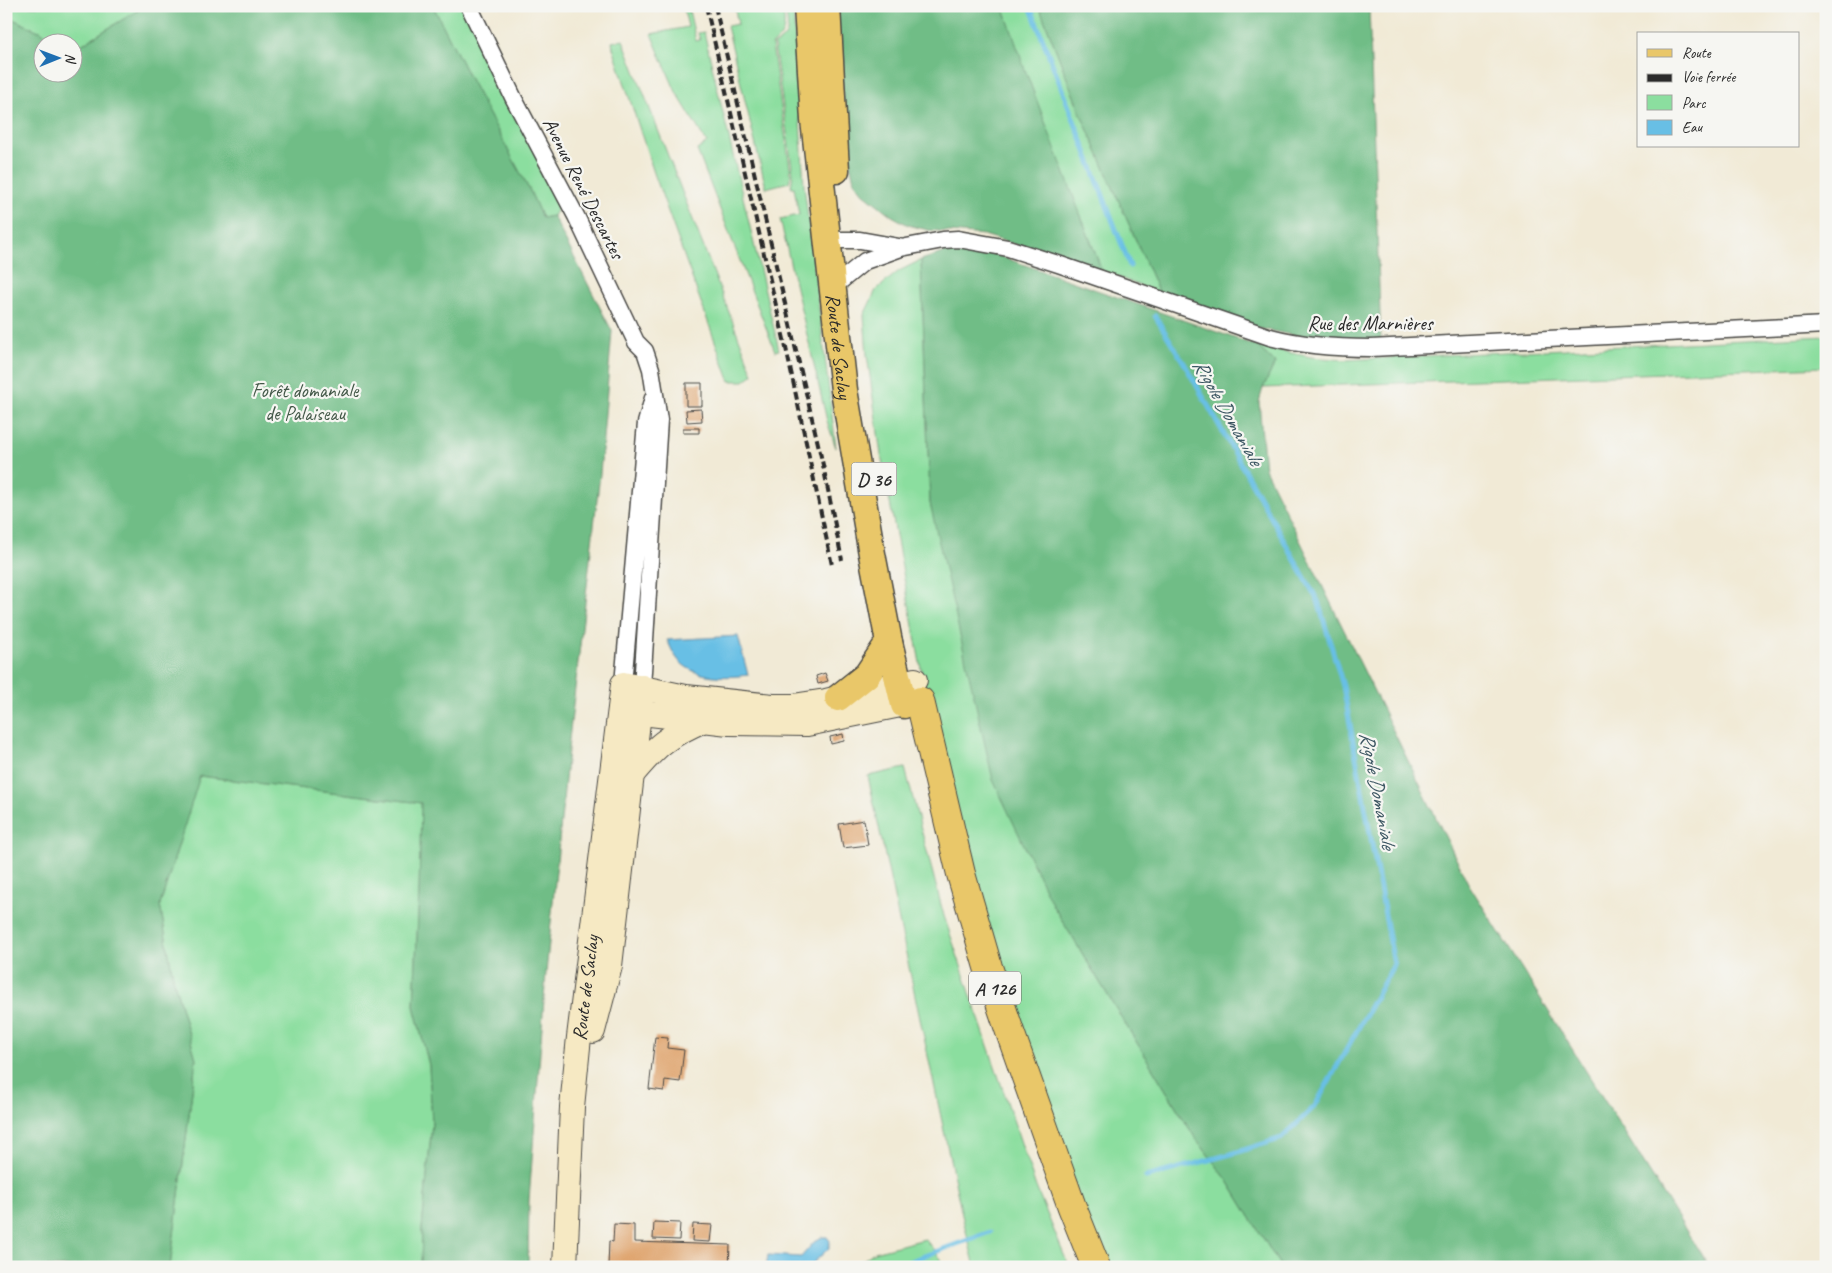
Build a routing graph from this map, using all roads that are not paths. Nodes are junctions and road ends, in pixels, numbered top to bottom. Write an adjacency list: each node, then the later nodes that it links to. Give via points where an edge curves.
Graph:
1 (469, 6): 9 (street, Avenue René Descartes, via 652,369 655,391 646,423)
2 (807, 6): 4 (main road, Route de Saclay / D 36, via 814,120)
3 (827, 6): 4 (main road, Route de Saclay / D 36, via 836,174)
4 (835, 239): 5 (street, Rue des Marnières); 6 (main road, Route de Saclay / D 36)
5 (901, 248): 6 (street, Rue des Marnières, via 865,260); 7 (street, Rue des Marnières, via 958,239 989,243 1085,272 1270,337 1324,347)
6 (840, 281): 8 (main road, Route de Saclay / D 36, via 844,390); 10 (main road, Route de Saclay / D 36, via 879,518 900,605)
7 (1826, 325)
8 (889, 642): 10 (main road, Route de Saclay / D 36); 11 (main road, via 867,675)
9 (633, 686): 11 (main road, via 686,697 773,706); 12 (main road, Route de Saclay)
10 (910, 693): 11 (main road); 13 (main road, via 807,724); 17 (highway, A 126, via 950,894 995,1037); 18 (highway, A 126, via 988,967 1062,1180)
11 (838, 698)
12 (630, 712): 13 (main road); 14 (main road); 15 (main road, Route de Saclay, via 579,1037)
13 (704, 720): 14 (main road, via 662,741)
14 (631, 776): 15 (main road, via 610,966)
15 (572, 1107): 16 (main road, Route de Saclay)
16 (565, 1267)
17 (1078, 1267)
18 (1096, 1267)

